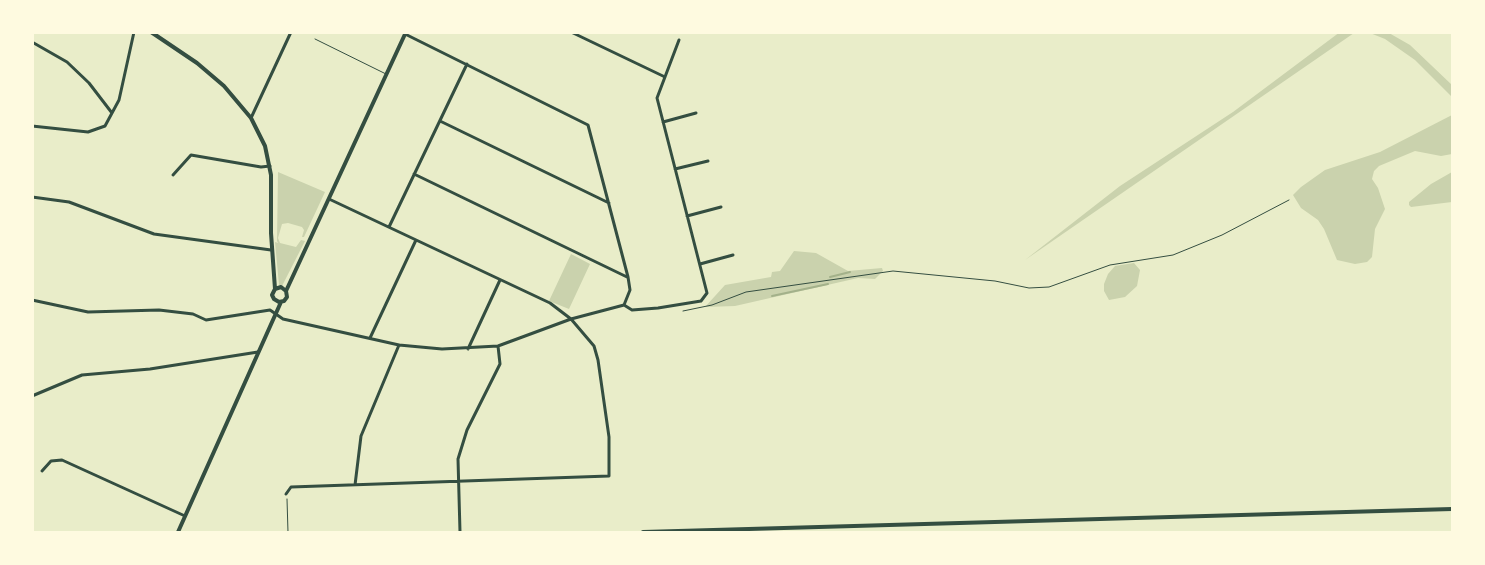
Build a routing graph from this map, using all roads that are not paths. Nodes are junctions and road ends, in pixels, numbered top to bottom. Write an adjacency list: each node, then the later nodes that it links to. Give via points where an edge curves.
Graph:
1 (134, 32): 13 (street, via 119,100)
2 (150, 32): 14 (street, via 224,86)
3 (291, 32): 14 (street)
4 (571, 32): 11 (street)
5 (406, 33): 9 (street); 10 (street)
6 (315, 39): 10 (lane)
7 (679, 40): 11 (street)
8 (32, 42): 13 (street, via 67,62 105,101)
9 (467, 64): 15 (street); 25 (street, via 586,122)
10 (387, 74): 24 (street)
11 (665, 77): 16 (street, via 657,98)
12 (696, 113): 16 (street)
13 (112, 114): 17 (street, via 105,126 88,132)
14 (251, 118): 19 (street, via 265,146)
15 (440, 121): 21 (street); 25 (street)
16 (663, 122): 20 (street)
17 (32, 126)
18 (708, 160): 20 (street)
19 (270, 166): 22 (street, via 191,156); 30 (street)
20 (675, 169): 27 (street)
21 (414, 174): 28 (street); 33 (street)
22 (173, 175)
23 (32, 197): 30 (street, via 69,202 154,234)
24 (329, 199): 28 (street); 36 (street)
25 (609, 203): 33 (street)
26 (721, 207): 27 (street)
27 (687, 216): 32 (street)
28 (389, 227): 29 (street)
29 (416, 240): 34 (street); 42 (street)
30 (272, 250): 35 (street)
31 (733, 255): 32 (street)
32 (700, 264): 39 (street, via 707,293 701,301 632,310)
33 (628, 277): 39 (street, via 630,290)
34 (500, 280): 41 (street, via 553,305); 45 (street)
35 (275, 289): 36 (street, via 281,287); 38 (street, via 272,295)
36 (286, 290): 38 (street, via 287,297)
37 (32, 300): 40 (street, via 88,312 159,310 193,314 206,320 263,310)
38 (278, 302): 40 (street)
39 (624, 304): 41 (street)
40 (276, 312): 42 (street, via 283,319); 46 (street)
41 (572, 320): 44 (street); 49 (street, via 594,346 605,402 609,476)
42 (370, 338): 43 (street)
43 (398, 345): 45 (street); 50 (street, via 361,436)
44 (498, 346): 45 (street); 49 (street, via 500,364 460,447)
45 (468, 349)
46 (258, 352): 47 (street, via 150,369 82,375); 53 (street)
47 (32, 396)
48 (42, 471): 53 (street, via 51,461 62,460)
49 (458, 481): 50 (street); 55 (street)
50 (355, 485): 51 (street, via 291,487)
51 (286, 494)
52 (1452, 509): 56 (street)
53 (185, 516): 54 (street)
54 (178, 532)
55 (460, 532)
56 (642, 532)

